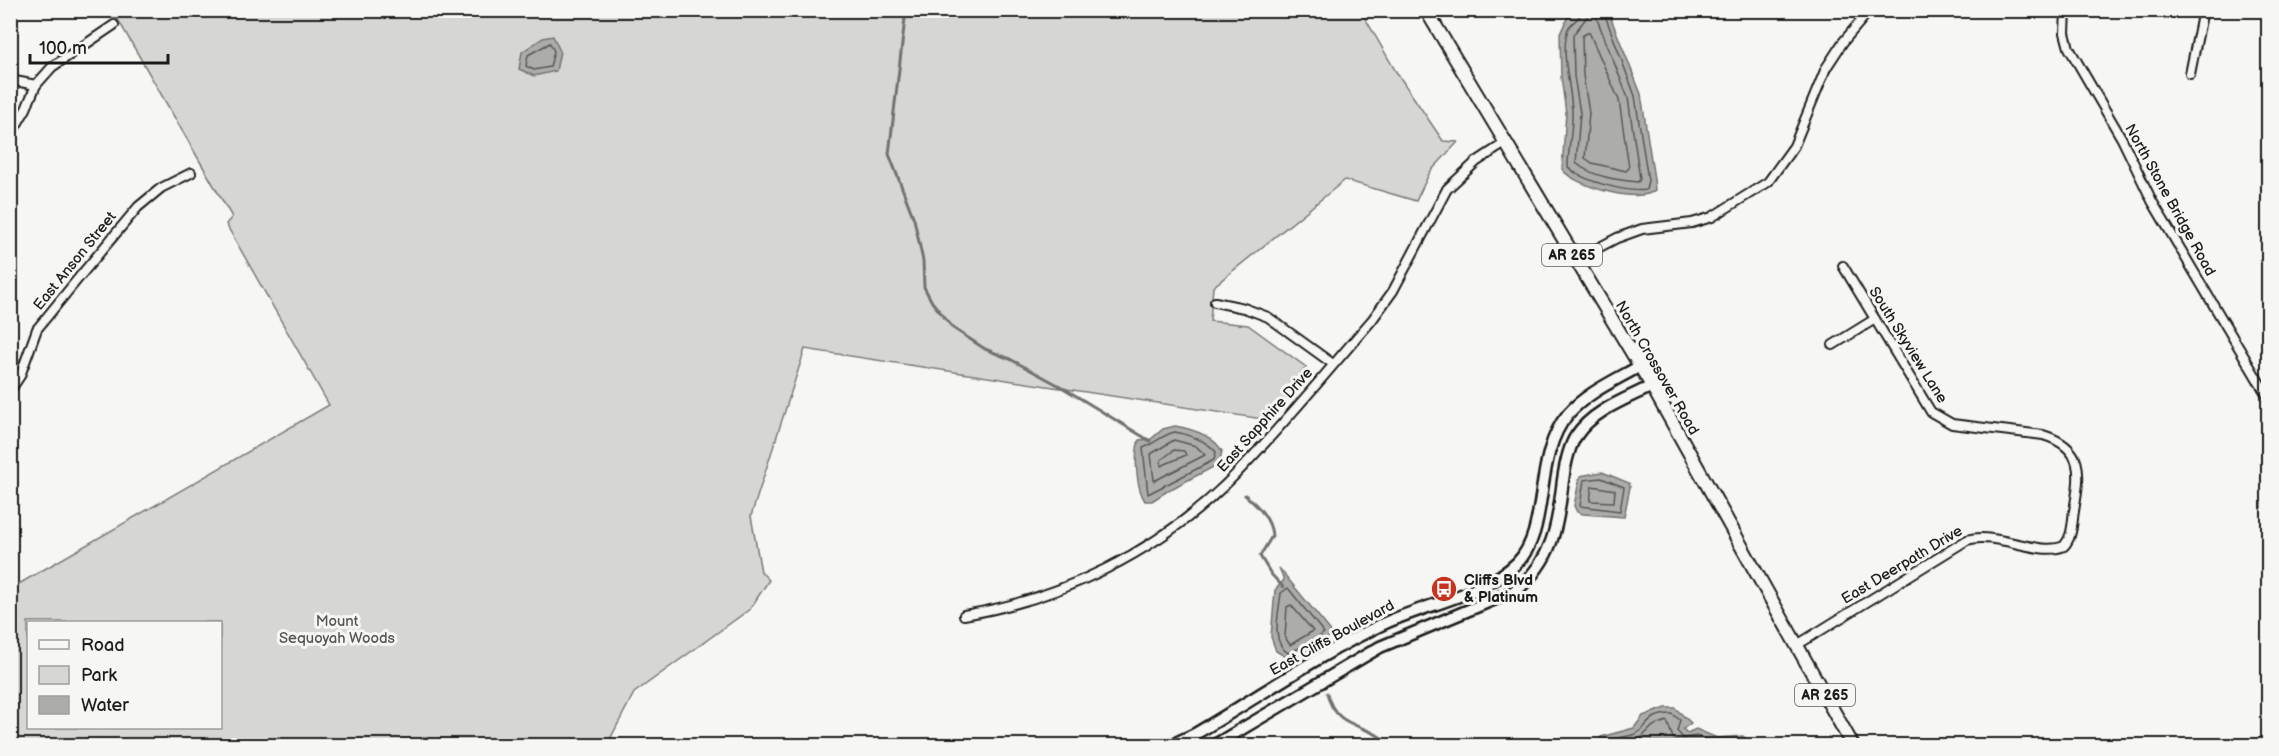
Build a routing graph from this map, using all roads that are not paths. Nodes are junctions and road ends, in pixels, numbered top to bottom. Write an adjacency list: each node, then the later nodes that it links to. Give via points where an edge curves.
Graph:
1 (1426, 10): 10 (main road, North Crossover Road / AR 265)
2 (1869, 10): 12 (street, via 1826,68 1794,146 1768,182 1712,217 1642,229)
3 (2066, 10): 21 (street, North Stone Bridge Road, via 2069,48 2122,139 2152,201)
4 (2203, 10): 6 (street)
5 (114, 24): 8 (street, via 51,67)
6 (2190, 74)
7 (10, 80): 8 (street)
8 (36, 85): 9 (street)
9 (10, 136)
10 (1505, 143): 12 (main road, North Crossover Road / AR 265); 17 (street, East Sapphire Drive, via 1463,172 1448,189 1393,291)
11 (191, 173): 20 (street, East Anson Street, via 161,188 138,207 88,267 37,329)
12 (1575, 260): 18 (main road, North Crossover Road / AR 265)
13 (1843, 266): 15 (street, South Skyview Lane)
14 (1215, 302): 17 (street, via 1268,317)
15 (1875, 319): 16 (street); 22 (street, South Skyview Lane, via 1937,417 1952,424 2043,435 2058,439 2069,448 2076,460 2079,482 2070,535)
16 (1833, 345)
17 (1333, 364): 23 (street, East Sapphire Drive, via 1225,484 1154,541 1088,578 1044,595)
18 (1640, 366): 19 (main road, North Crossover Road / AR 265); 25 (street, East Cliffs Boulevard, via 1588,396 1568,413 1548,447 1535,525 1518,562 1501,575 1379,626)
19 (1652, 386): 24 (main road, North Crossover Road / AR 265); 26 (street, East Cliffs Boulevard, via 1611,407 1575,437 1565,463 1557,528 1545,559 1517,590 1380,647)
20 (11, 390)
21 (2268, 397)
22 (2064, 546): 24 (street, East Deerpath Drive, via 2051,549 1986,537 1966,540)
23 (964, 615)
24 (1797, 645): 27 (main road, North Crossover Road / AR 265)
25 (1169, 746)
26 (1213, 746)
27 (1853, 746)

